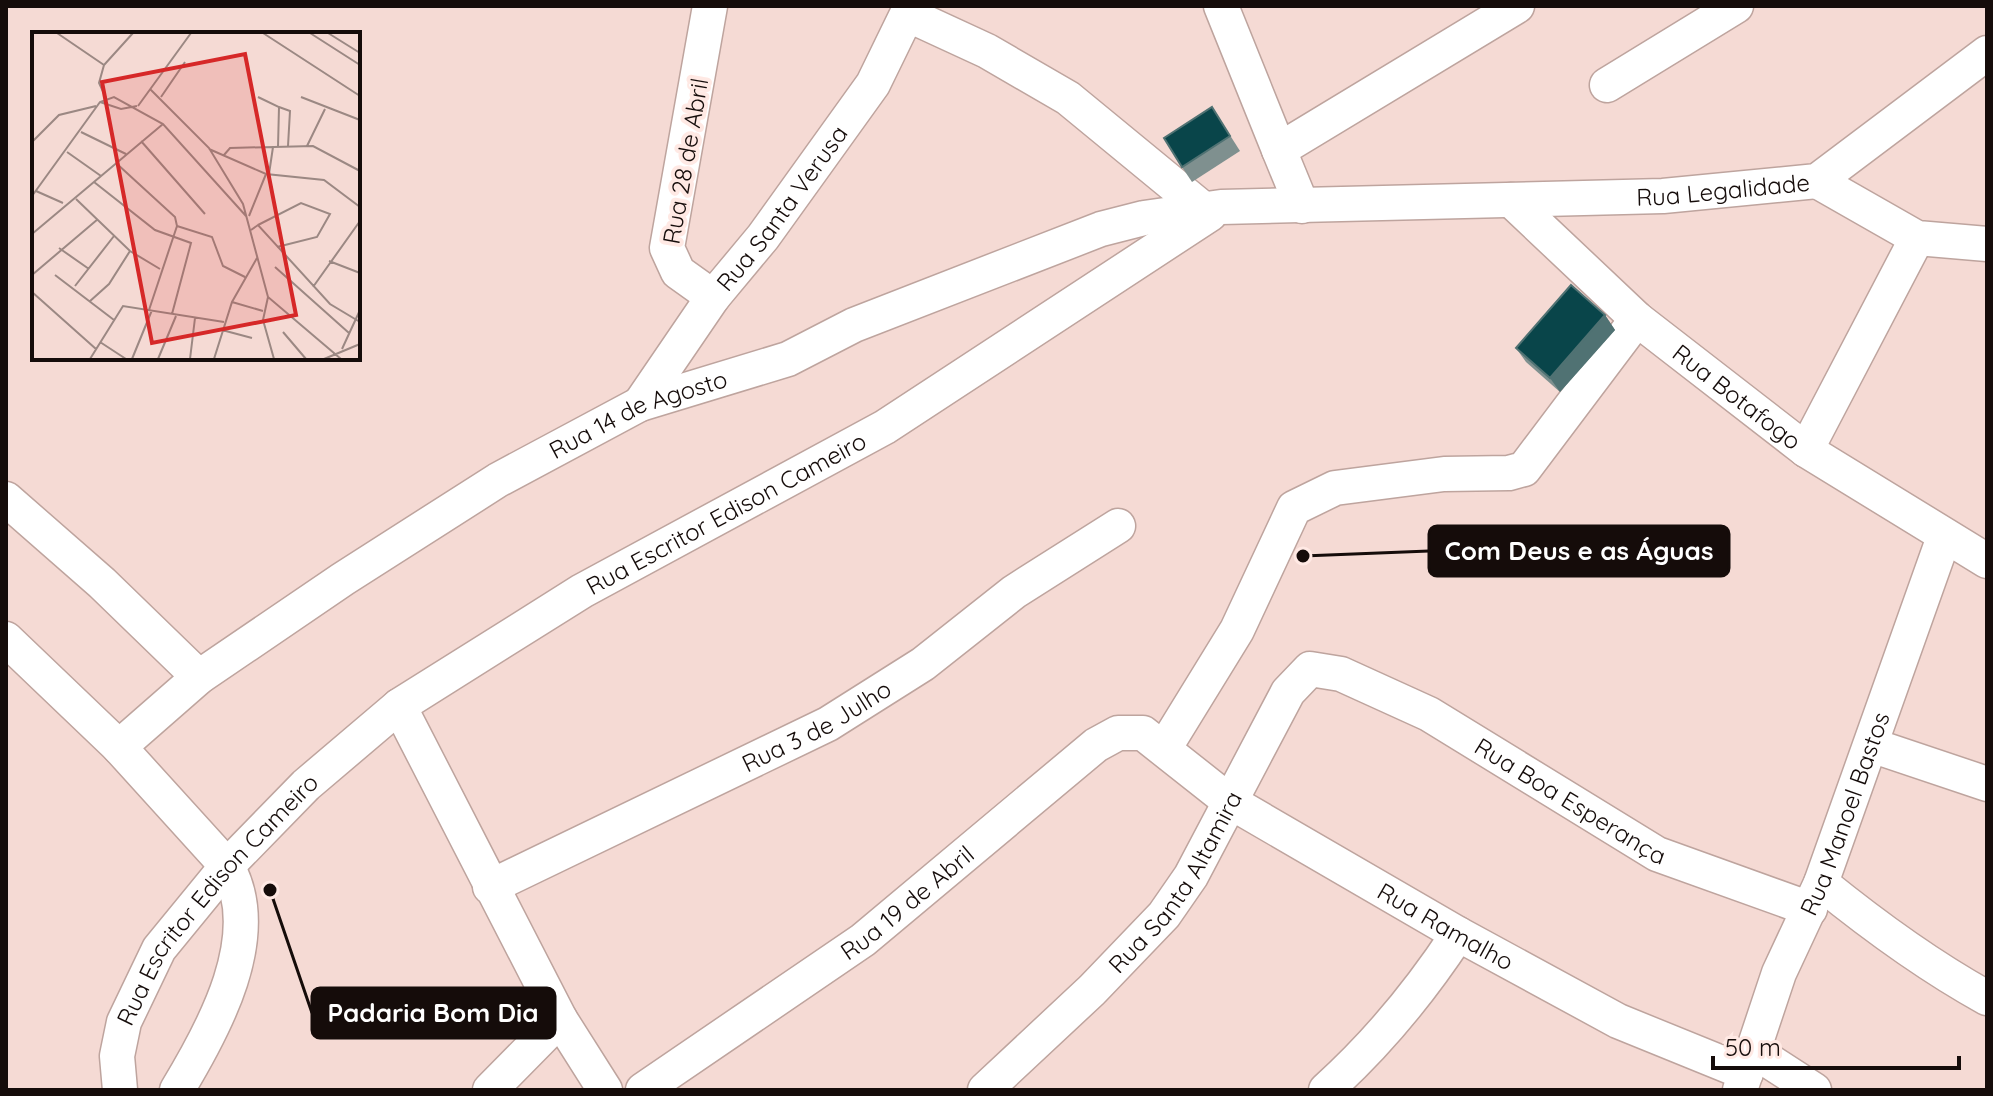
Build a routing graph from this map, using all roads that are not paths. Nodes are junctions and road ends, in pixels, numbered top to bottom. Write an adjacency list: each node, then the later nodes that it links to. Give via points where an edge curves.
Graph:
1 (710, 6): 16 (street, Rua 28 de Abril, via 667,248 678,272)
2 (1221, 6): 9 (street)
3 (1517, 6): 6 (street)
4 (1736, 6): 8 (street)
5 (910, 10): 13 (street, via 1068,98); 16 (street, Rua Santa Verusa, via 873,84)
6 (1461, 22): 9 (street)
7 (1987, 53): 10 (street, Rua Legalidade)
8 (1607, 85)
9 (1279, 150): 12 (street)
10 (1817, 181): 11 (street, Rua Legalidade, via 1663,196); 14 (street)
11 (1511, 200): 12 (street); 17 (street, Rua Botafogo)
12 (1302, 206): 13 (street)
13 (1212, 208): 18 (street, Rua 14 de Agosto, via 1101,229 854,325 788,359); 27 (street, Rua Escritor Edison Cameiro, via 885,427 582,591)
14 (1917, 238): 15 (street); 19 (street)
15 (1987, 244)
16 (713, 297): 18 (street, Rua Santa Verusa)
17 (1637, 319): 19 (street, Rua Botafogo); 30 (street, via 1524,469 1335,488 1294,508 1237,630)
18 (640, 404): 26 (street, Rua 14 de Agosto, via 498,480)
19 (1806, 450): 22 (street, Rua Botafogo)
20 (6, 499): 26 (street)
21 (1118, 526): 34 (street, Rua 3 de Julho, via 1014,592 923,664 828,724)
22 (1944, 537): 23 (street, Rua Botafogo); 28 (street, Rua Manoel Bastos)
23 (1987, 561)
24 (6, 639): 29 (street)
25 (1341, 674): 32 (street, Rua Santa Altamira, via 1310,669 1301,676); 35 (street, Rua Boa Esperança, via 1429,714 1657,854)
26 (199, 677): 29 (street, Rua 14 de Agosto)
27 (399, 706): 33 (street, Rua Escritor Edison Cameiro, via 306,785); 34 (street)
28 (1871, 745): 31 (street); 35 (street, Rua Manoel Bastos)
29 (119, 747): 33 (street)
30 (1165, 747): 32 (street, Rua Ramalho); 44 (street, Rua 19 de Abril, via 1128,730 1096,745 863,940)
31 (1987, 784)
32 (1229, 801): 36 (street, Rua Ramalho); 45 (street, Rua Santa Altamira, via 1191,876 1164,915)
33 (227, 866): 40 (street, Rua Escritor Edison Cameiro, via 159,949 136,990 117,1056); 41 (street, via 239,886 237,951 201,1050)
34 (490, 887): 38 (street)
35 (1815, 896): 37 (street, Rua Boa Esperança); 39 (street, Rua Manoel Bastos, via 1779,973)
36 (1458, 934): 39 (street, Rua Ramalho, via 1618,1021); 46 (street, via 1427,981 1360,1060)
37 (1987, 998)
38 (560, 1019): 42 (street); 43 (street)
39 (1746, 1071): 47 (street, Rua Ramalho)
40 (118, 1089)
41 (177, 1090)
42 (490, 1090)
43 (605, 1090)
44 (643, 1090)
45 (985, 1090)
46 (1326, 1090)
47 (1814, 1090)

